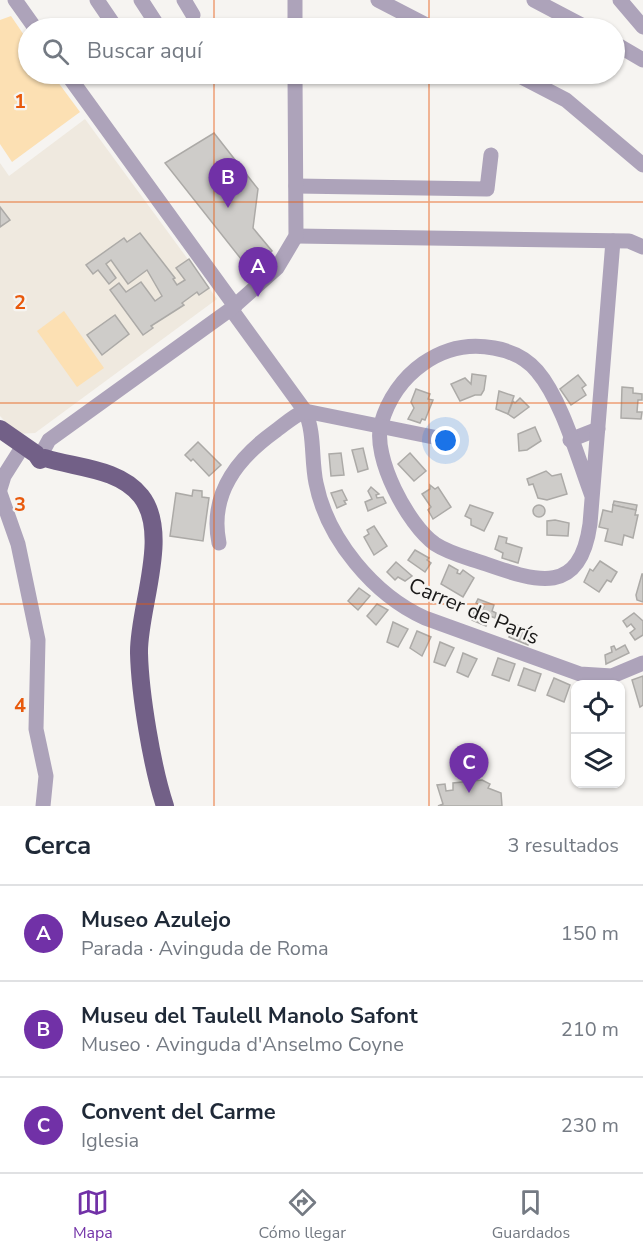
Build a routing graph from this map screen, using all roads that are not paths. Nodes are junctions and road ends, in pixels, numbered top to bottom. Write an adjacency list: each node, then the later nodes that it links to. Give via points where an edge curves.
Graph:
1 (97, 0): 11 (street)
2 (141, 0): 12 (street)
3 (184, 0): 9 (street)
4 (295, 0): 13 (street)
5 (378, 0): 14 (street)
6 (534, 0): 15 (street)
7 (620, 0): 16 (street)
8 (11, 1): 10 (street)
9 (193, 15)
10 (26, 18)
11 (109, 18)
12 (153, 18)
13 (295, 18)
14 (413, 18)
15 (568, 18)
16 (643, 27)
17 (625, 49): 18 (street)
18 (643, 60)
19 (75, 84): 28 (street)
20 (295, 84): 24 (street)
21 (535, 84): 23 (street, via 566,100)
22 (491, 155): 24 (street, via 487,189)
23 (643, 165)
24 (296, 186): 25 (street)
25 (296, 236): 26 (street); 28 (street, via 277,268)
26 (613, 241): 27 (street, via 629,241); 32 (street)
27 (643, 247)
28 (233, 308): 29 (street); 35 (street)
29 (304, 411): 30 (street); 38 (street, via 251,449 232,472 219,506); 39 (street, Carrer de París, via 315,480 330,519 363,570 392,600 425,618 575,673 608,676)
30 (380, 427): 33 (street); 34 (street, via 398,389 421,364 454,349 485,347 515,354 531,364 553,396); 37 (street, via 380,450 387,471 427,537 448,551 528,579 561,576 580,559 589,533)
31 (0, 429): 35 (main road)
32 (598, 429): 34 (street); 37 (street)
33 (448, 440)
34 (570, 440): 37 (street)
35 (37, 452): 36 (street, via 4,476); 41 (main road, via 129,486 141,496 152,519 152,561 141,622 140,680)
36 (0, 491): 40 (street, via 18,544 38,640 36,729 46,776)
37 (592, 496)
38 (219, 543)
39 (643, 663)
40 (43, 806)
41 (165, 806)

